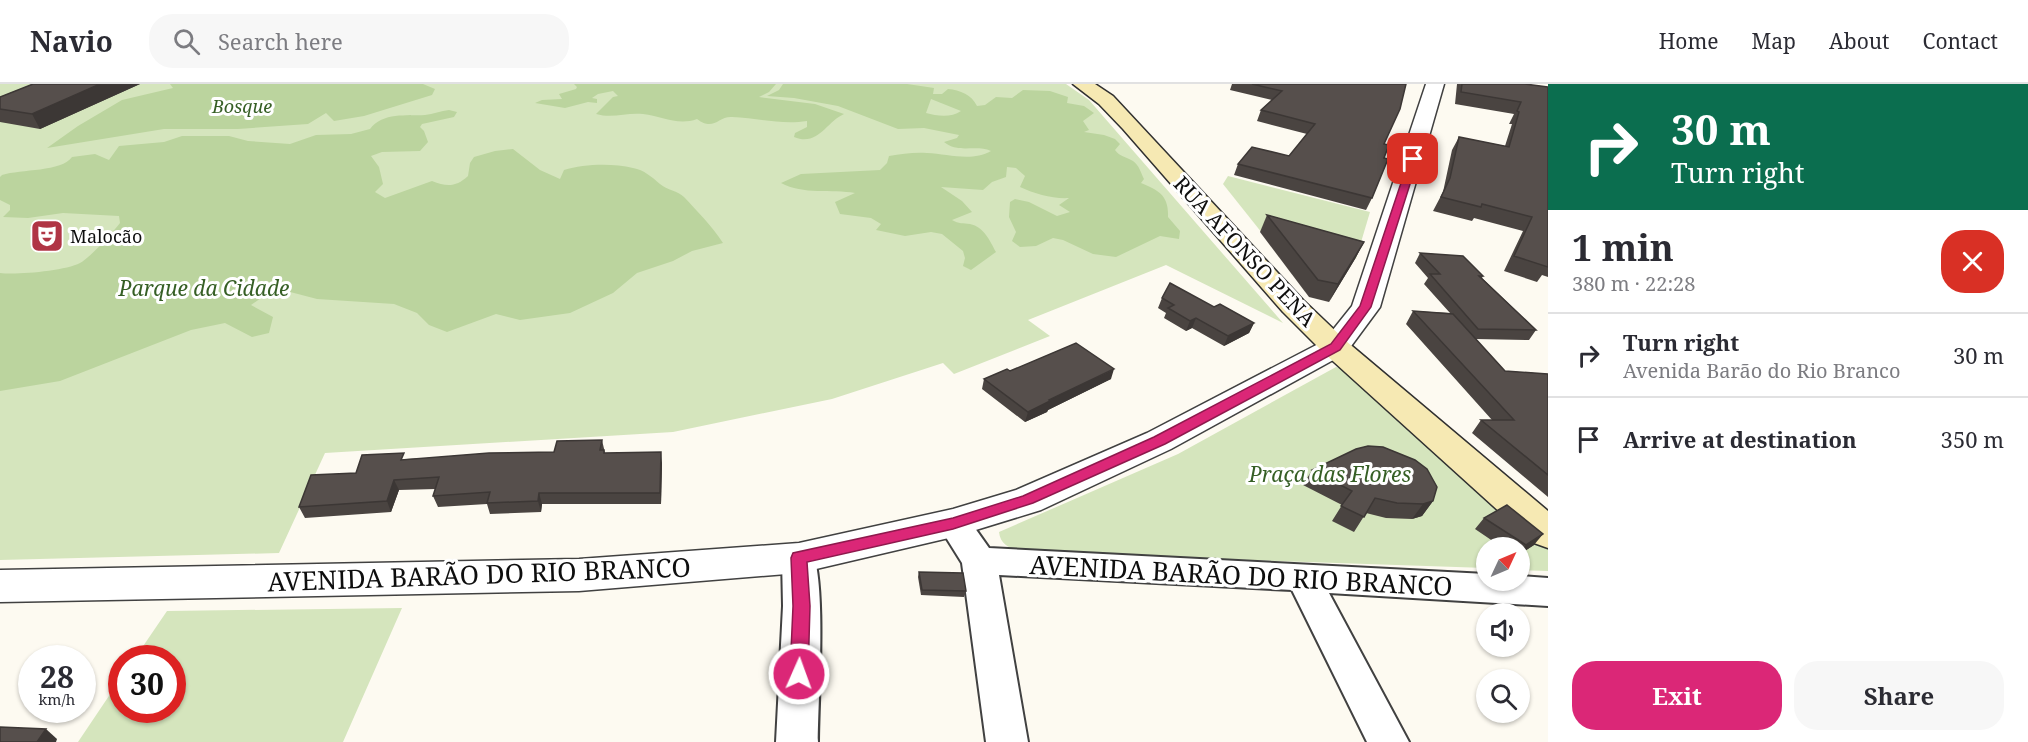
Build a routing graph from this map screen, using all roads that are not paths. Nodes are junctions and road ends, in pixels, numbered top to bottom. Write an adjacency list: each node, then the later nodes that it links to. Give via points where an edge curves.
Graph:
1 (1082, 84): 3 (main road, RUA AFONSO PENA, via 1106,100)
2 (1435, 84): 3 (street, AVENIDA BARÃO DO RIO BRANCO, via 1366,307)
3 (1335, 347): 4 (street, AVENIDA BARÃO DO RIO BRANCO, via 1160,441 1028,500); 5 (main road, RUA AFONSO PENA)
4 (953, 523): 6 (street, AVENIDA BARÃO DO RIO BRANCO); 7 (street)
5 (1548, 533)
6 (799, 558): 9 (street, AVENIDA BARÃO DO RIO BRANCO, via 579,575); 11 (street)
7 (979, 561): 8 (street, AVENIDA BARÃO DO RIO BRANCO); 12 (street)
8 (1303, 577): 10 (street, AVENIDA BARÃO DO RIO BRANCO); 13 (street)
9 (0, 586)
10 (1548, 592)
11 (797, 742)
12 (1007, 742)
13 (1388, 742)

